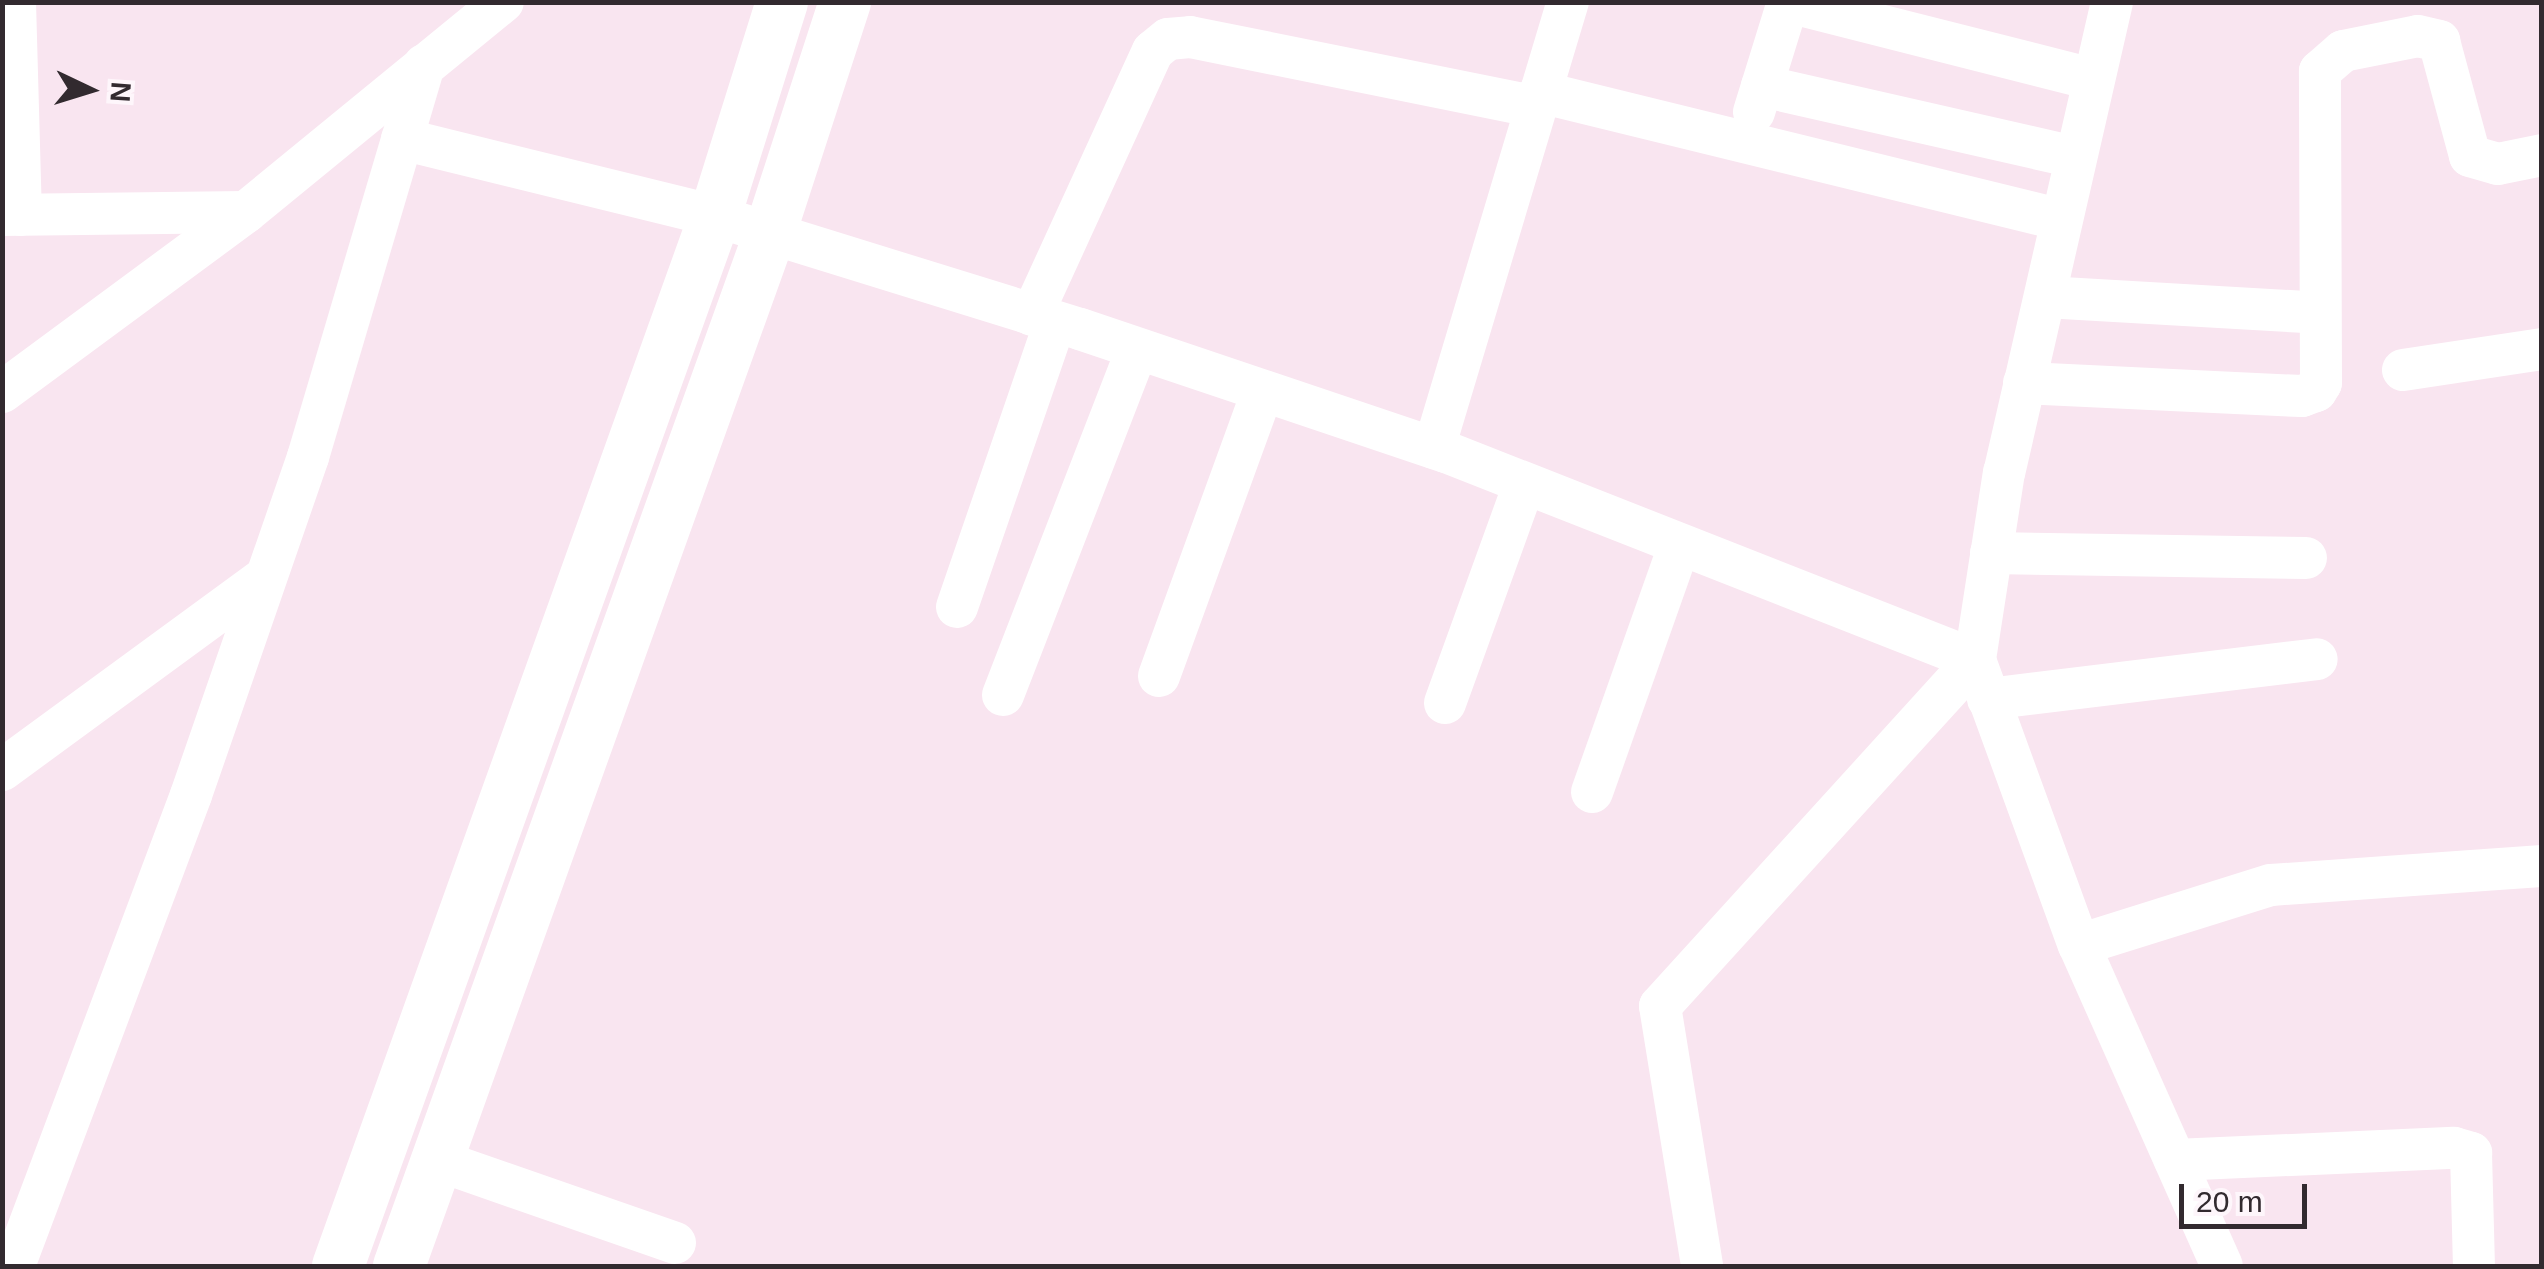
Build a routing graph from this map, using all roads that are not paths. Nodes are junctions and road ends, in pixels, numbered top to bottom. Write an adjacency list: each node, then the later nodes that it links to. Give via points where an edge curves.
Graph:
1 (15, 2): 18 (street)
2 (503, 2): 9 (street)
3 (782, 2): 19 (street)
4 (845, 2): 21 (street)
5 (1568, 2): 12 (street)
6 (1788, 2): 10 (street); 11 (street)
7 (2112, 2): 10 (street)
8 (2414, 19): 15 (street, via 2446,52 2470,156 2498,164); 23 (street, via 2343,51 2320,71)
9 (424, 66): 13 (street); 17 (street)
10 (2092, 79): 16 (street)
11 (1762, 86): 14 (street); 16 (street)
12 (1538, 100): 14 (street); 24 (street, via 1190,37 1168,39 1152,52); 31 (street)
13 (402, 139): 19 (street); 36 (street)
14 (1744, 142): 20 (street)
15 (2542, 155)
16 (2074, 157): 20 (street)
17 (246, 212): 18 (street); 30 (street)
18 (12, 215)
19 (714, 216): 21 (street); 51 (street)
20 (2062, 220): 22 (street)
21 (770, 233): 24 (street); 47 (street)
22 (2045, 297): 23 (street); 28 (street)
23 (2320, 313): 28 (street, via 2321,383 2302,396)
24 (1044, 318): 25 (street); 37 (street)
25 (1138, 349): 29 (street); 41 (street)
26 (2542, 349): 27 (street)
27 (2403, 370)
28 (2024, 383): 34 (street)
29 (1263, 391): 31 (street); 39 (street)
30 (2, 392)
31 (1434, 448): 32 (street)
32 (1524, 485): 33 (street); 42 (street)
33 (1678, 549): 40 (street); 44 (street)
34 (1991, 553): 35 (street); 40 (street)
35 (2306, 558)
36 (266, 577): 43 (street); 50 (street)
37 (957, 607)
38 (2317, 659): 40 (street)
39 (1159, 676)
40 (1981, 680): 46 (street); 53 (street, via 1660,1006)
41 (1002, 694)
42 (1445, 703)
43 (2, 770)
44 (1592, 792)
45 (2542, 866): 46 (street, via 2271,885)
46 (2079, 945): 48 (street)
47 (437, 1160): 49 (street); 52 (street)
48 (2174, 1160): 54 (street); 55 (street, via 2454,1148 2471,1153)
49 (675, 1243)
50 (14, 1266)
51 (338, 1266)
52 (399, 1266)
53 (1702, 1266)
54 (2222, 1266)
55 (2474, 1266)

